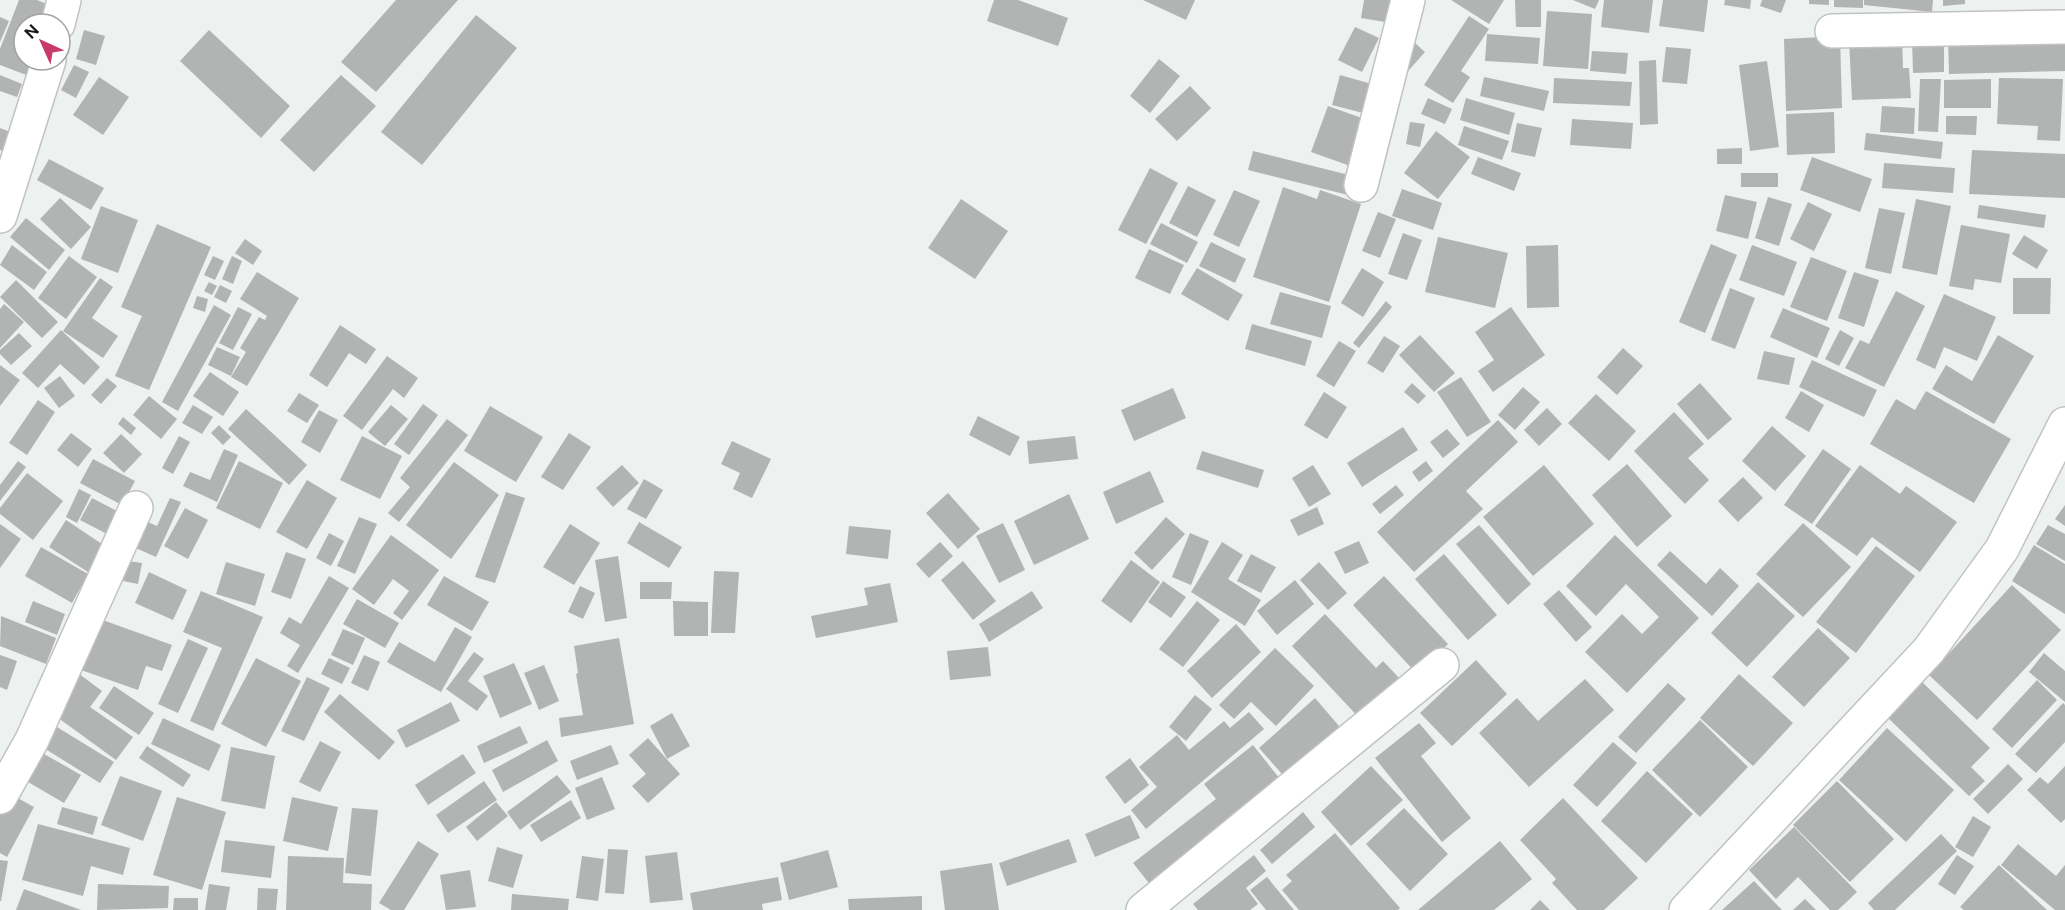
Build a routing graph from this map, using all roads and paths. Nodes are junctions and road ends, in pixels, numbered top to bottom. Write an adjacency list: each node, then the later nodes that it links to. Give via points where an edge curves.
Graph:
1 (1408, 0): 5 (street)
2 (2065, 27): 3 (street)
3 (1832, 31)
4 (46, 72): 6 (street)
5 (1361, 185)
6 (0, 216)
7 (2065, 424): 12 (street, via 2002,549 1929,650)
8 (136, 508): 10 (street, via 32,740)
9 (1442, 665): 11 (street)
10 (0, 796)
11 (1143, 910)
12 (1686, 910)

